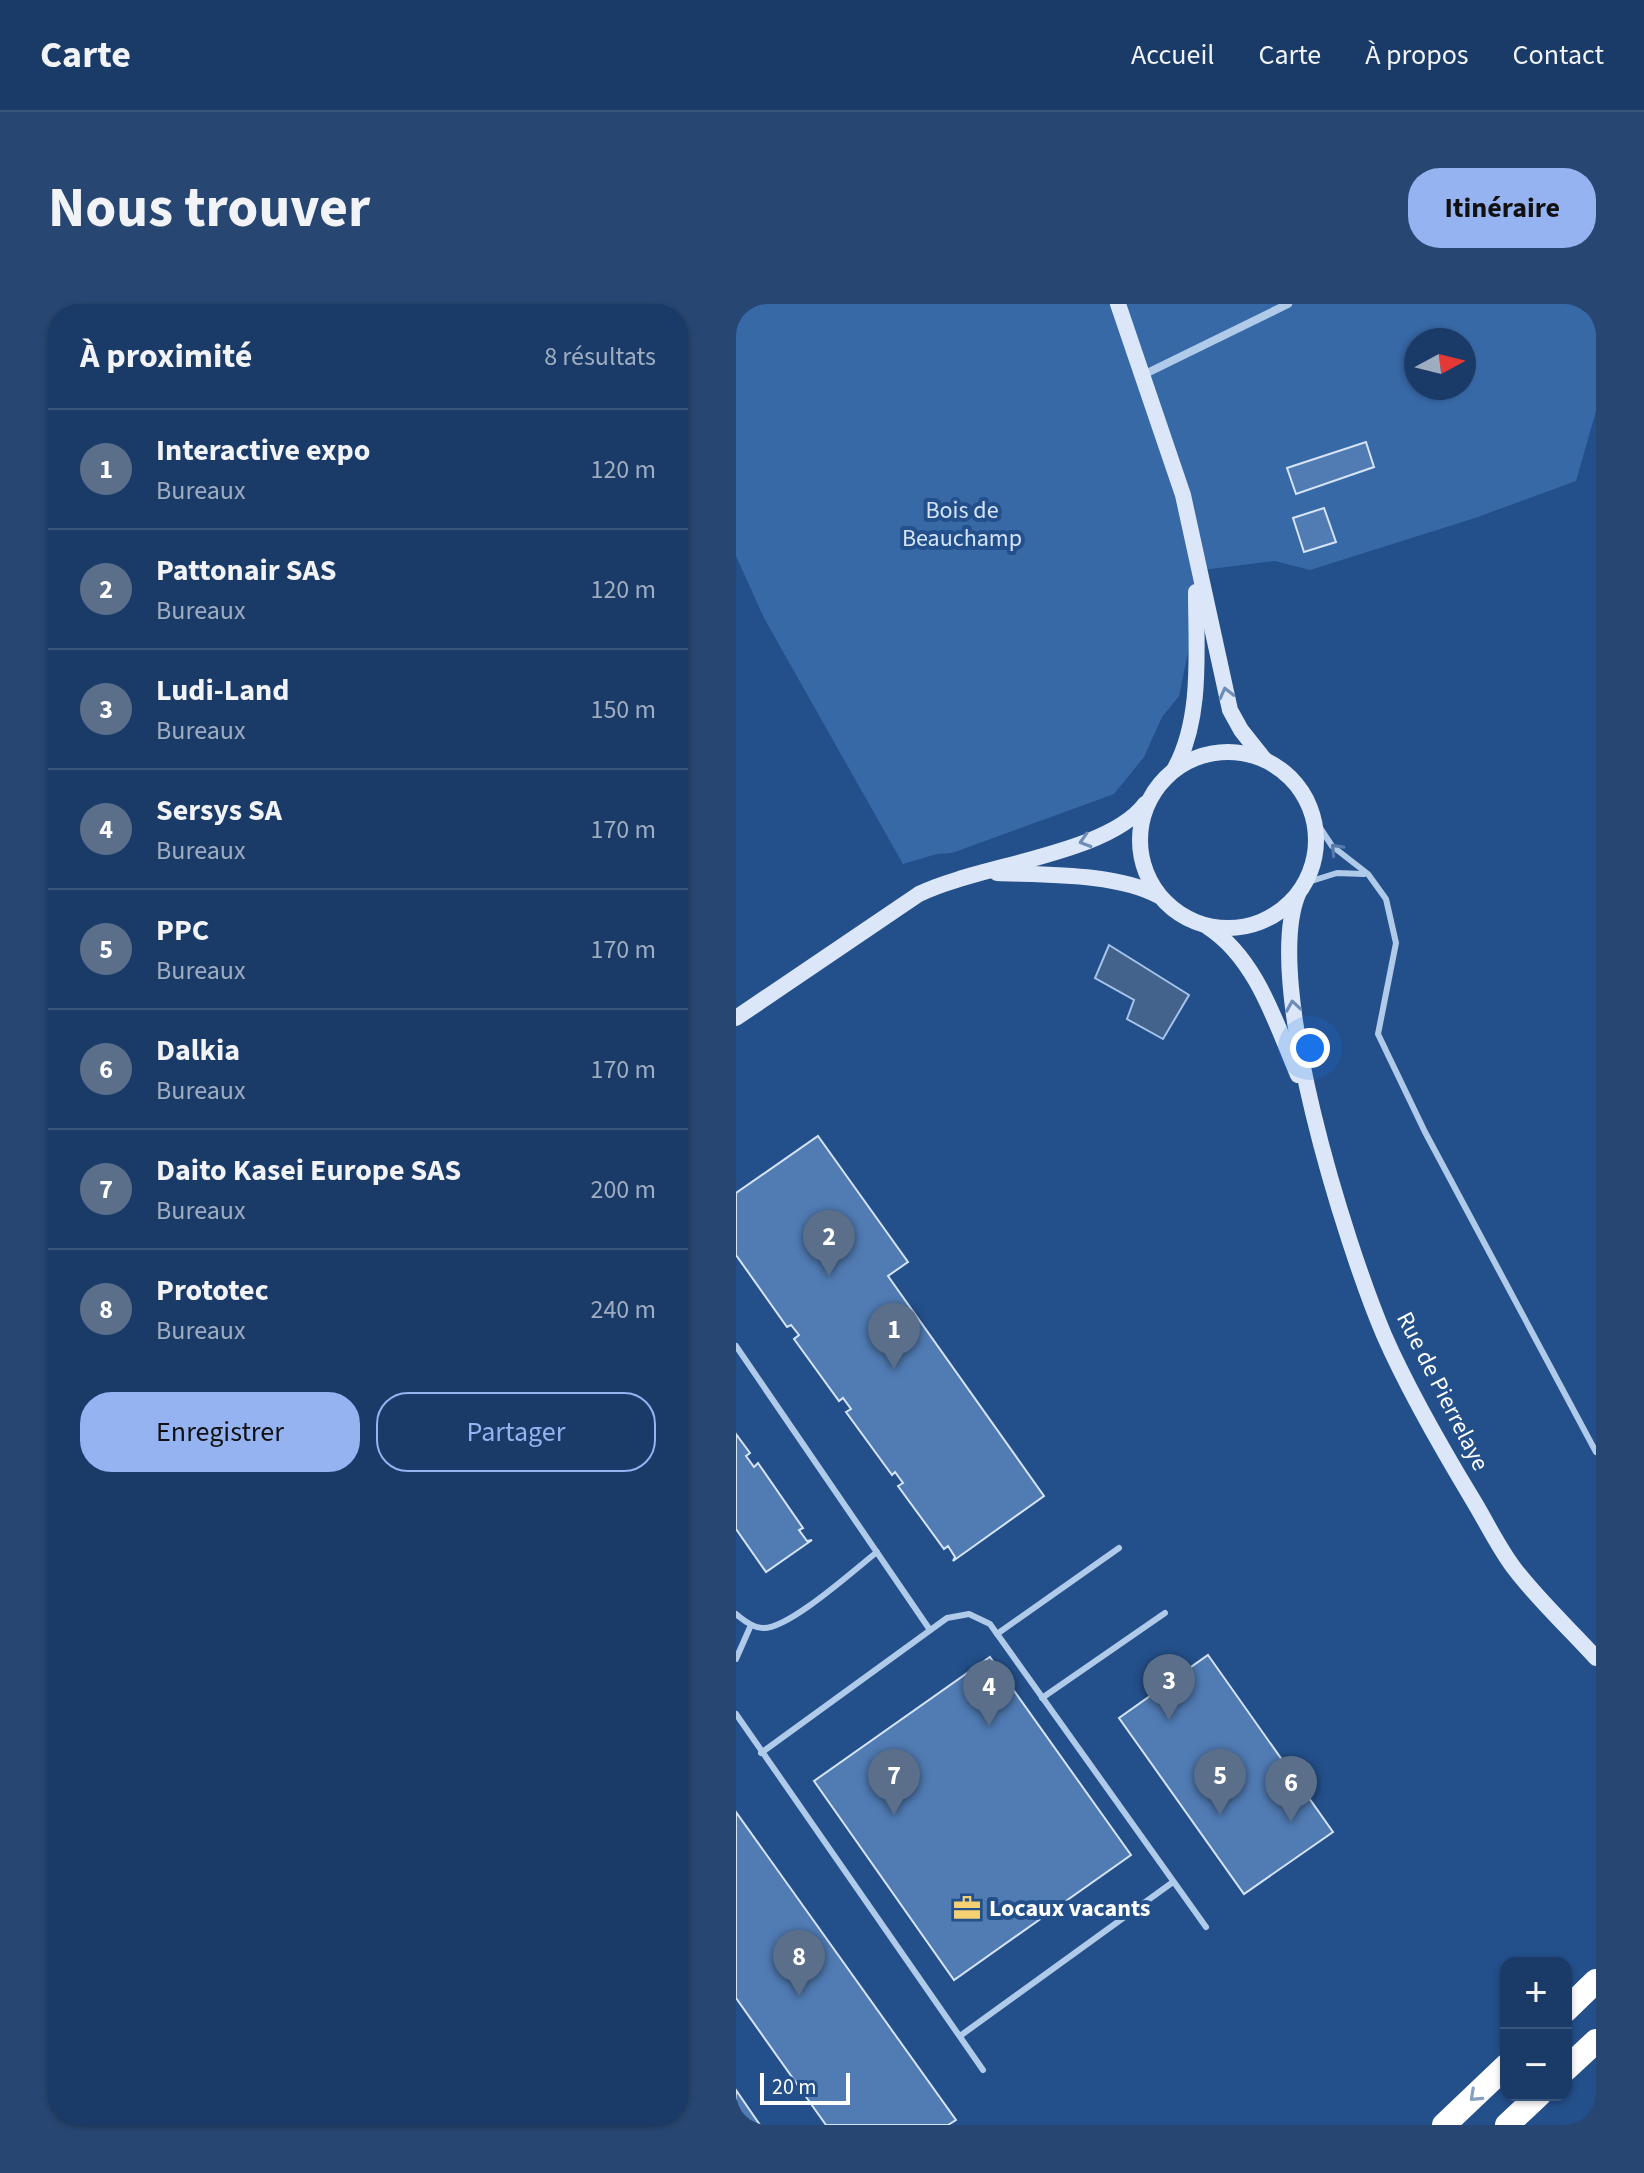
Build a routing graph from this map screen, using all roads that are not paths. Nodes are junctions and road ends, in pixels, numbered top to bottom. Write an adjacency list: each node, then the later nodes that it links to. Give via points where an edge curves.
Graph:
1 (1118, 304): 3 (main road)
2 (1288, 304): 3 (street)
3 (1143, 375): 4 (main road, via 1183,495)
4 (1196, 555): 5 (main road, one-way to 4, via 1230,710); 6 (main road, via 1193,697 1185,744)
5 (1265, 760): 6 (main road, via 1222,752); 8 (main road, via 1296,784)
6 (1174, 770): 7 (main road)
7 (1149, 800): 9 (main road, one-way to 9, via 1108,834); 12 (main road, via 1139,832 1140,849)
8 (1313, 817): 10 (lane, one-way to 8, via 1343,858); 11 (main road, via 1316,845)
9 (983, 873): 12 (main road, via 1115,882); 14 (main road, via 947,882 899,905)
10 (1368, 874): 11 (lane, via 1349,871); 17 (lane, via 1386,899 1396,943 1378,1034)
11 (1301, 889): 13 (main road, via 1264,921 1235,928); 15 (main road, Rue de Pierrelaye, one-way to 11, via 1289,984 1288,927)
12 (1159, 896): 13 (main road)
13 (1205, 926): 15 (main road, Rue de Pierrelaye, via 1233,947 1249,970)
14 (736, 1018)
15 (1313, 1110): 25 (main road, Rue de Pierrelaye, via 1384,1334 1432,1432 1514,1568)
16 (736, 1346): 19 (lane)
17 (1596, 1452)
18 (1119, 1548): 24 (lane)
19 (877, 1552): 22 (lane, via 788,1619 765,1629); 23 (lane)
20 (1165, 1613): 27 (lane)
21 (736, 1614): 22 (lane)
22 (751, 1625): 26 (lane)
23 (930, 1630): 24 (lane, via 947,1618 969,1614 990,1624); 29 (lane)
24 (997, 1634): 27 (lane)
25 (1596, 1658)
26 (736, 1659)
27 (1042, 1698): 30 (lane)
28 (736, 1714): 29 (lane)
29 (761, 1753): 34 (lane)
30 (1173, 1882): 31 (lane); 34 (lane)
31 (1206, 1927)
32 (1596, 1981): 33 (highway)
33 (1572, 2004)
34 (960, 2036): 37 (lane)
35 (1596, 2041): 36 (highway)
36 (1572, 2063)
37 (983, 2070)
38 (1500, 2072): 40 (highway, one-way to 40)
39 (1533, 2101): 41 (highway)
40 (1444, 2125)
41 (1507, 2125)

